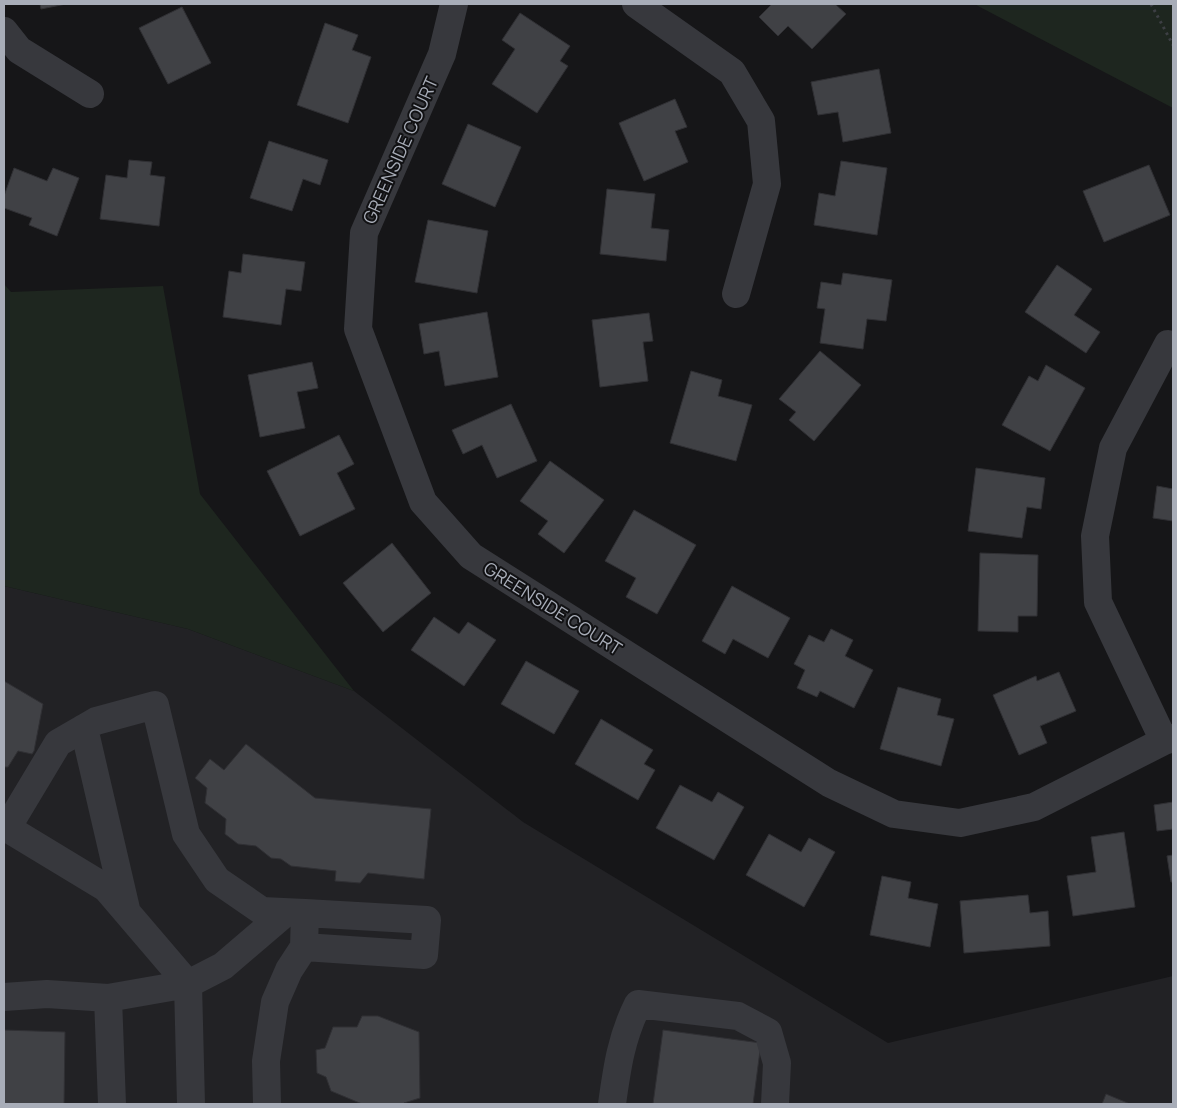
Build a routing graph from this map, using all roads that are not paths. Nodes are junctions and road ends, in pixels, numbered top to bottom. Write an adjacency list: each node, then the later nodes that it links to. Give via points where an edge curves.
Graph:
1 (454, 4): 8 (street, GREENSIDE COURT, via 442,54 364,233 358,329 423,502 471,556 829,783 894,814 960,822 1034,807)
2 (636, 4): 5 (street, via 732,72 760,121 767,184)
3 (4, 31): 4 (street, via 19,50)
4 (90, 94)
5 (736, 294)
6 (1168, 344): 8 (street, via 1113,448 1095,536 1098,602)
7 (84, 728): 9 (street); 9 (street, via 58,743 8,828 106,888); 10 (street, via 96,721 155,705 186,834 217,880 262,912)
8 (1169, 739)
9 (127, 910): 12 (street)
10 (295, 913): 11 (street); 11 (street, via 427,920 424,955); 12 (street, via 223,966)
11 (304, 947): 17 (street, via 289,970 275,1002 266,1061)
12 (188, 984): 14 (street); 16 (street)
13 (4, 997): 14 (street, via 47,994)
14 (108, 998): 15 (street)
15 (112, 1104)
16 (191, 1104)
17 (267, 1104)
18 (612, 1104): 19 (street, via 620,1052 638,1004 738,1016 768,1032 777,1063)
19 (774, 1104)

